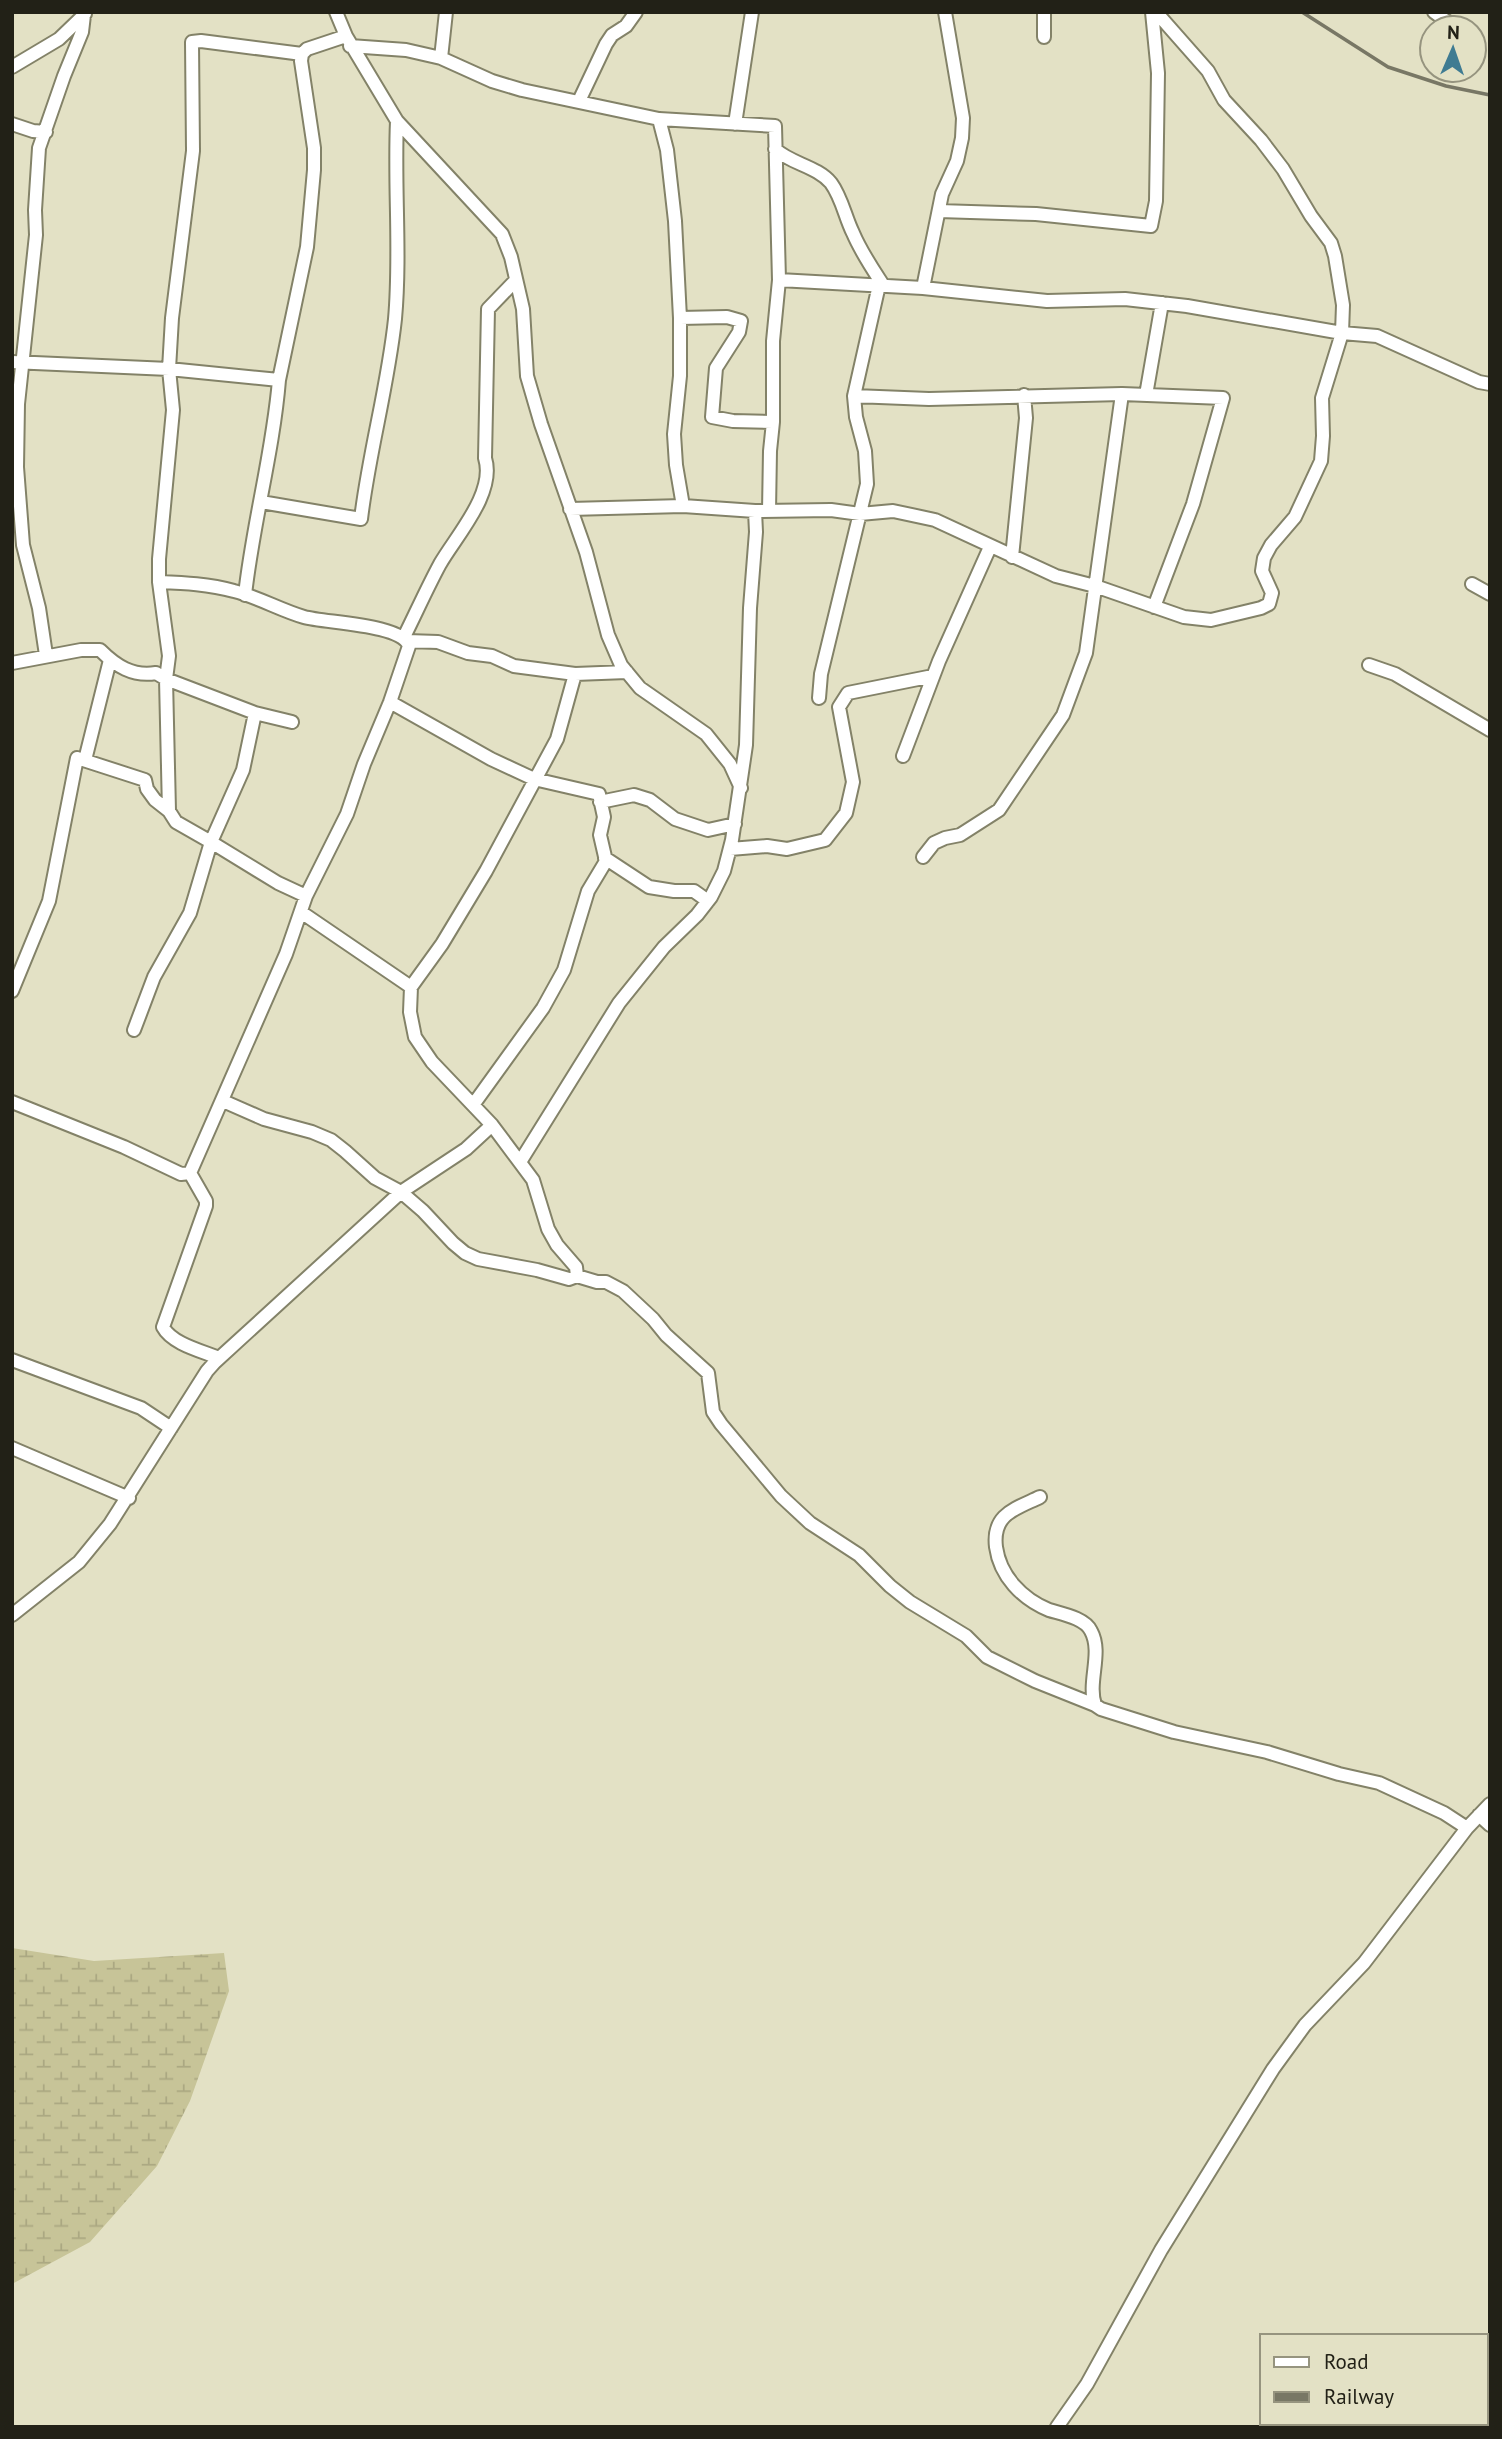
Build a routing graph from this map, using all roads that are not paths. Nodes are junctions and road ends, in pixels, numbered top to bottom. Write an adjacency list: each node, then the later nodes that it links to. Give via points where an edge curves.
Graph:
1 (336, 12): 10 (street)
2 (446, 12): 12 (street)
3 (636, 12): 14 (street, via 606,44)
4 (752, 12): 18 (street)
5 (945, 12): 21 (street, via 963,118 957,161)
6 (1044, 12): 9 (street)
7 (1154, 12): 21 (street, via 1158,73 1156,201 1151,226 1036,214); 28 (street, via 1208,71 1224,100 1261,140 1331,243 1343,305)
8 (85, 14): 13 (street, via 59,39); 19 (street)
9 (1044, 37)
10 (348, 41): 11 (street); 12 (street); 16 (street)
11 (302, 54): 30 (street, via 192,42 193,151); 31 (street, via 314,170 307,247)
12 (441, 58): 14 (street, via 492,81)
13 (12, 66)
14 (579, 101): 15 (street)
15 (659, 119): 18 (street); 27 (street, via 672,186)
16 (397, 121): 22 (street, via 502,234); 38 (street, via 395,314 361,519)
17 (12, 124): 19 (street)
18 (735, 124): 20 (street, via 775,126)
19 (46, 132): 29 (street, via 39,148 36,235)
20 (775, 149): 23 (street); 24 (street, via 830,181)
21 (939, 211): 25 (street)
22 (516, 280): 40 (street, via 523,309 527,376); 52 (street, via 488,309 488,468 482,488 467,526 444,556)
23 (779, 280): 24 (street); 37 (street)
24 (881, 285): 25 (street); 36 (street)
25 (923, 288): 26 (street, via 1046,301)
26 (1162, 303): 28 (street); 35 (street)
27 (680, 318): 37 (street, via 741,321 716,368 712,417); 39 (street, via 674,434)
28 (1342, 333): 32 (street, via 1377,336); 51 (street, via 1322,398 1321,461 1295,517 1264,558 1262,571 1272,593 1269,604 1211,620)
29 (18, 362): 30 (street); 53 (street, via 17,467 23,545)
30 (169, 369): 31 (street); 46 (street, via 173,410)
31 (279, 380): 38 (street)
32 (1490, 384)
33 (1122, 394): 34 (street); 35 (street); 48 (street)
34 (1024, 395): 36 (street); 45 (street, via 1026,418)
35 (1146, 395): 51 (street, via 1223,398 1193,504)
36 (854, 396): 43 (street, via 867,484)
37 (773, 422): 41 (street)
38 (261, 502): 49 (street)
39 (682, 506): 40 (street); 42 (street)
40 (570, 509): 57 (street, via 608,635)
41 (769, 511): 42 (street); 43 (street)
42 (755, 512): 69 (street)
43 (860, 514): 44 (street, via 893,511 934,520); 61 (street)
44 (990, 547): 45 (street); 59 (street)
45 (1012, 557): 48 (street)
46 (159, 582): 49 (street, via 197,583); 60 (street, via 168,636)
47 (1472, 584): 50 (street)
48 (1095, 586): 51 (street); 75 (street, via 1086,653 1063,715 999,810 960,835 934,844)
49 (245, 594): 52 (street, via 304,617 378,629)
50 (1490, 594)
51 (1154, 607)
52 (405, 639): 58 (street, via 438,642 514,666); 62 (street, via 409,646)
53 (46, 655): 54 (street, via 100,650); 55 (street)
54 (110, 660): 60 (street, via 131,673 156,673); 67 (street)
55 (12, 663)
56 (1369, 665): 65 (street, via 1395,674)
57 (627, 672): 58 (street); 69 (street, via 640,688 706,734 730,764)
58 (575, 674): 68 (street, via 557,739)
59 (933, 676): 66 (street); 74 (street, via 848,692 839,707 853,782 846,813 825,839 787,849)
60 (166, 680): 63 (street); 71 (street)
61 (819, 698)
62 (390, 702): 68 (street); 77 (street, via 347,814)
63 (255, 713): 64 (street); 73 (street, via 243,770)
64 (292, 722)
65 (1490, 730)
66 (903, 756)
67 (85, 760): 71 (street, via 145,780 155,800); 81 (street, via 77,758 49,901)
68 (534, 779): 70 (street, via 599,794); 80 (street, via 486,871)
69 (741, 788): 72 (street)
70 (600, 802): 72 (street, via 635,795 676,819 708,830); 76 (street)
71 (169, 811): 73 (street, via 176,822)
72 (735, 824): 74 (street)
73 (211, 842): 77 (street); 82 (street, via 190,913 154,977)
74 (730, 849): 78 (street)
75 (923, 857)
76 (606, 861): 78 (street, via 649,887 694,891); 85 (street, via 587,891 564,970 543,1008)
77 (306, 897): 79 (street)
78 (708, 901): 87 (street, via 619,1003)
79 (301, 912): 80 (street); 83 (street)
80 (411, 987): 85 (street, via 415,1037)
81 (12, 991)
82 (134, 1030)
83 (223, 1101): 88 (street); 89 (street, via 331,1140 375,1178)
84 (12, 1102): 88 (street, via 181,1174)
85 (473, 1105): 86 (street)
86 (492, 1125): 87 (street); 89 (street, via 466,1149)
87 (520, 1162): 90 (street, via 533,1180 548,1229 576,1267)
88 (190, 1173): 91 (street, via 206,1206 163,1327 174,1338)
89 (401, 1192): 90 (street, via 465,1253 569,1279); 91 (street)
90 (577, 1276): 98 (street, via 623,1291 706,1370 713,1412 721,1424 781,1496 810,1523 859,1555 928,1614 966,1636 987,1657)
91 (219, 1359): 93 (street)
92 (12, 1360): 93 (street, via 141,1408)
93 (172, 1428): 96 (street)
94 (12, 1448): 96 (street)
95 (1040, 1497): 98 (street, via 999,1521 995,1534 1001,1566 1004,1575 1032,1601 1091,1629)
96 (128, 1498): 97 (street, via 79,1562)
97 (12, 1615)
98 (1095, 1705): 102 (street, via 1174,1732 1379,1783 1444,1812)
99 (1490, 1804): 100 (street)
100 (1479, 1815): 101 (street); 102 (street)
101 (1490, 1825)
102 (1467, 1828): 103 (street, via 1364,1962 1305,2025 1273,2069)
103 (1057, 2427)

